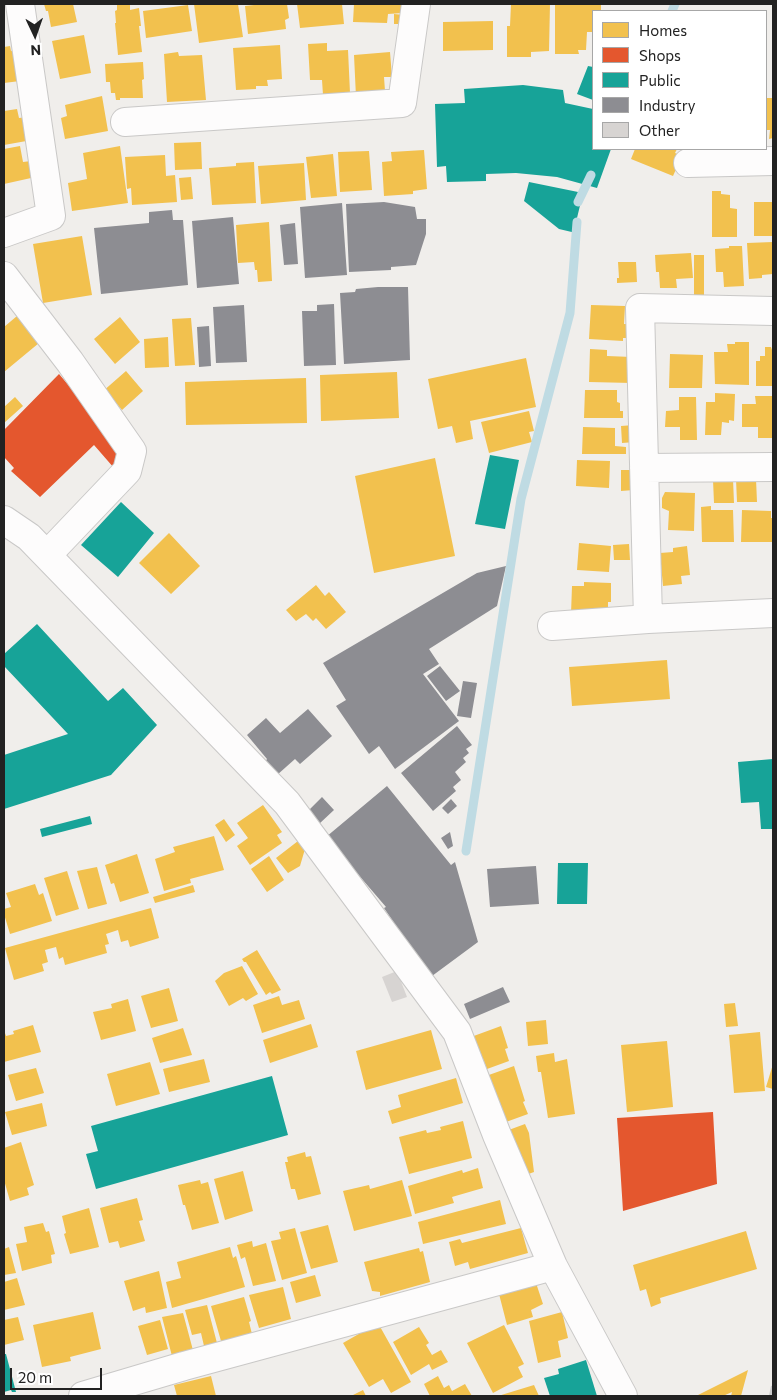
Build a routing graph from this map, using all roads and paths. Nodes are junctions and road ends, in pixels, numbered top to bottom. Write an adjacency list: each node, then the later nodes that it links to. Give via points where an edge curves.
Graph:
1 (20, 4): 6 (street, via 51,216)
2 (416, 4): 3 (street, via 402,103)
3 (125, 122)
4 (773, 161): 5 (street)
5 (688, 163)
6 (4, 233)
7 (4, 276): 12 (street, via 132,451 126,471)
8 (773, 311): 10 (street, via 640,308)
9 (773, 467): 10 (street)
10 (644, 468): 14 (street)
11 (4, 520): 12 (street, via 29,537)
12 (47, 555): 16 (street, via 287,803 457,1032)
13 (773, 613): 14 (street)
14 (648, 619): 15 (street)
15 (552, 626)
16 (553, 1266): 17 (street); 18 (street)
17 (83, 1396)
18 (623, 1396)

